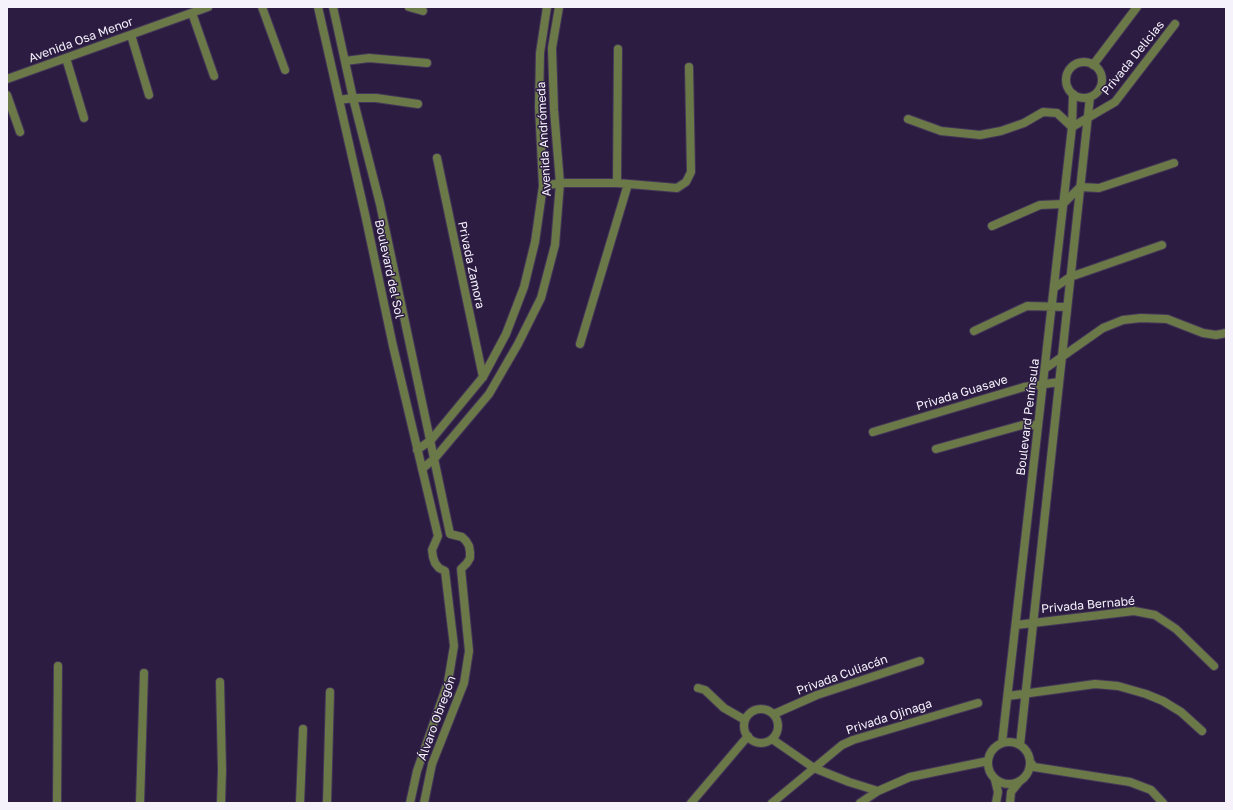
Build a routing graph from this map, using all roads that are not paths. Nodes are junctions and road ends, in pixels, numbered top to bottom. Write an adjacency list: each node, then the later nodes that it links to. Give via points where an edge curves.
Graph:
1 (208, 7): 10 (street, Avenida Osa Menor)
2 (262, 7): 19 (street)
3 (318, 7): 27 (street, Boulevard del Sol)
4 (333, 7): 15 (street, Boulevard del Sol)
5 (409, 7): 9 (street)
6 (547, 7): 39 (street, Avenida Andrómeda, via 540,53)
7 (559, 7): 37 (street, Avenida Andrómeda, via 552,48)
8 (1137, 7): 17 (street)
9 (423, 11)
10 (192, 13): 12 (street, Avenida Osa Menor); 20 (street)
11 (1176, 24): 31 (street, Privada Delicias, via 1115,102)
12 (130, 35): 14 (street, Avenida Osa Menor); 24 (street)
13 (618, 49): 36 (street)
14 (66, 58): 21 (street, Avenida Osa Menor); 29 (street)
15 (345, 61): 16 (street, via 369,58); 26 (street, Boulevard del Sol)
16 (427, 63)
17 (1093, 64): 22 (street, via 1082,62 1071,67 1066,78); 25 (street, via 1101,73 1102,79 1099,90)
18 (689, 67): 38 (street, via 691,172 686,182 677,188)
19 (285, 70)
20 (214, 76)
21 (7, 79)
22 (1073, 94): 25 (street, via 1078,97); 32 (street, Boulevard Península)
23 (7, 95): 33 (street)
24 (149, 95)
25 (1090, 97): 31 (street)
26 (353, 98): 27 (street); 28 (street, via 376,98); 58 (street, Boulevard del Sol, via 380,204)
27 (339, 100): 60 (street, Boulevard del Sol)
28 (418, 104)
29 (84, 118)
30 (908, 119): 32 (street, via 941,132 980,135 1024,123 1043,112 1057,113)
31 (1087, 119): 32 (street, Privada Delicias); 40 (street)
32 (1072, 127): 41 (street, Boulevard Península)
33 (20, 132)
34 (437, 158): 53 (street, Privada Zamora)
35 (1174, 163): 40 (street, via 1099,188)
36 (617, 183): 37 (street); 38 (street)
37 (560, 184): 39 (street); 61 (street, Avenida Andrómeda, via 555,245 541,298 489,394)
38 (628, 184): 50 (street)
39 (542, 186): 53 (street, Avenida Andrómeda, via 524,287 506,334)
40 (1080, 187): 41 (street); 44 (street)
41 (1063, 204): 42 (street, via 1040,205); 45 (street, Boulevard Península)
42 (992, 226)
43 (1162, 245): 44 (street)
44 (1070, 277): 45 (street); 47 (street)
45 (1054, 288): 46 (street, Boulevard Península)
46 (1052, 306): 47 (street); 48 (street, via 1027,306); 52 (street, Boulevard Península)
47 (1067, 307): 51 (street)
48 (974, 331)
49 (1226, 333): 51 (street, via 1203,333 1167,319 1123,320 1103,328)
50 (580, 344)
51 (1062, 356): 52 (street); 54 (street)
52 (1046, 368): 55 (street, Boulevard Península)
53 (483, 377): 58 (street, Avenida Andrómeda)
54 (1059, 382): 55 (street, Privada Guasave); 65 (street)
55 (1043, 384): 56 (street, Boulevard Península); 57 (street, Privada Guasave, via 1024,387)
56 (1038, 426): 59 (street, via 1026,424); 66 (street, Boulevard Península)
57 (874, 432)
58 (431, 440): 60 (street, Avenida Andrómeda); 61 (street, Boulevard del Sol)
59 (936, 449)
60 (417, 450): 62 (street, Boulevard del Sol)
61 (435, 458): 62 (street, Avenida Andrómeda); 63 (street, Boulevard del Sol, via 450,534 462,537 469,546 470,558)
62 (422, 469): 64 (street, Boulevard del Sol, via 438,536 432,557 439,568)
63 (461, 569): 97 (street, Álvaro Obregón, via 469,651 464,683 432,764)
64 (445, 571): 96 (street, Álvaro Obregón, via 454,646 448,682 417,771)
65 (1033, 622): 66 (street, Privada Bernabé); 69 (street, Privada Bernabé, via 1134,611 1155,615 1176,629); 74 (street)
66 (1016, 624): 75 (street, Boulevard Península)
67 (920, 660): 77 (street, Privada Culiacán, via 817,695)
68 (58, 666): 91 (street)
69 (1214, 666)
70 (144, 673): 92 (street)
71 (220, 682): 93 (street)
72 (698, 688): 78 (street, via 705,690 724,708)
73 (330, 692): 95 (street)
74 (1026, 693): 75 (street); 80 (street, via 1095,684 1118,686 1163,701 1181,712); 84 (street)
75 (1008, 696): 83 (street, Boulevard Península)
76 (978, 703): 87 (street, Privada Ojinaga, via 852,740)
77 (774, 714): 78 (street, via 758,709 752,711); 82 (street, via 778,730)
78 (745, 720): 81 (street, via 744,726)
79 (303, 729): 94 (street)
80 (1202, 731)
81 (748, 736): 82 (street, via 762,743); 98 (street)
82 (772, 739): 87 (street)
83 (1002, 744): 84 (street, via 1006,742); 85 (street, via 994,748)
84 (1020, 745): 86 (street, via 1026,750)
85 (988, 761): 88 (street, via 988,768); 90 (street, via 910,777)
86 (1031, 763): 89 (street, via 1030,770); 103 (street, via 1034,767 1130,782 1151,790)
87 (814, 768): 90 (street); 99 (street, Privada Ojinaga)
88 (995, 780): 89 (street, via 1008,785); 101 (street, via 998,792)
89 (1019, 782): 102 (street, via 1011,792)
90 (878, 791): 100 (street)
91 (57, 803)
92 (140, 803)
93 (221, 803)
94 (300, 803)
95 (327, 803)
96 (410, 803)
97 (424, 803)
98 (691, 803)
99 (772, 803)
100 (860, 803)
101 (996, 803)
102 (1010, 803)
103 (1163, 803)

